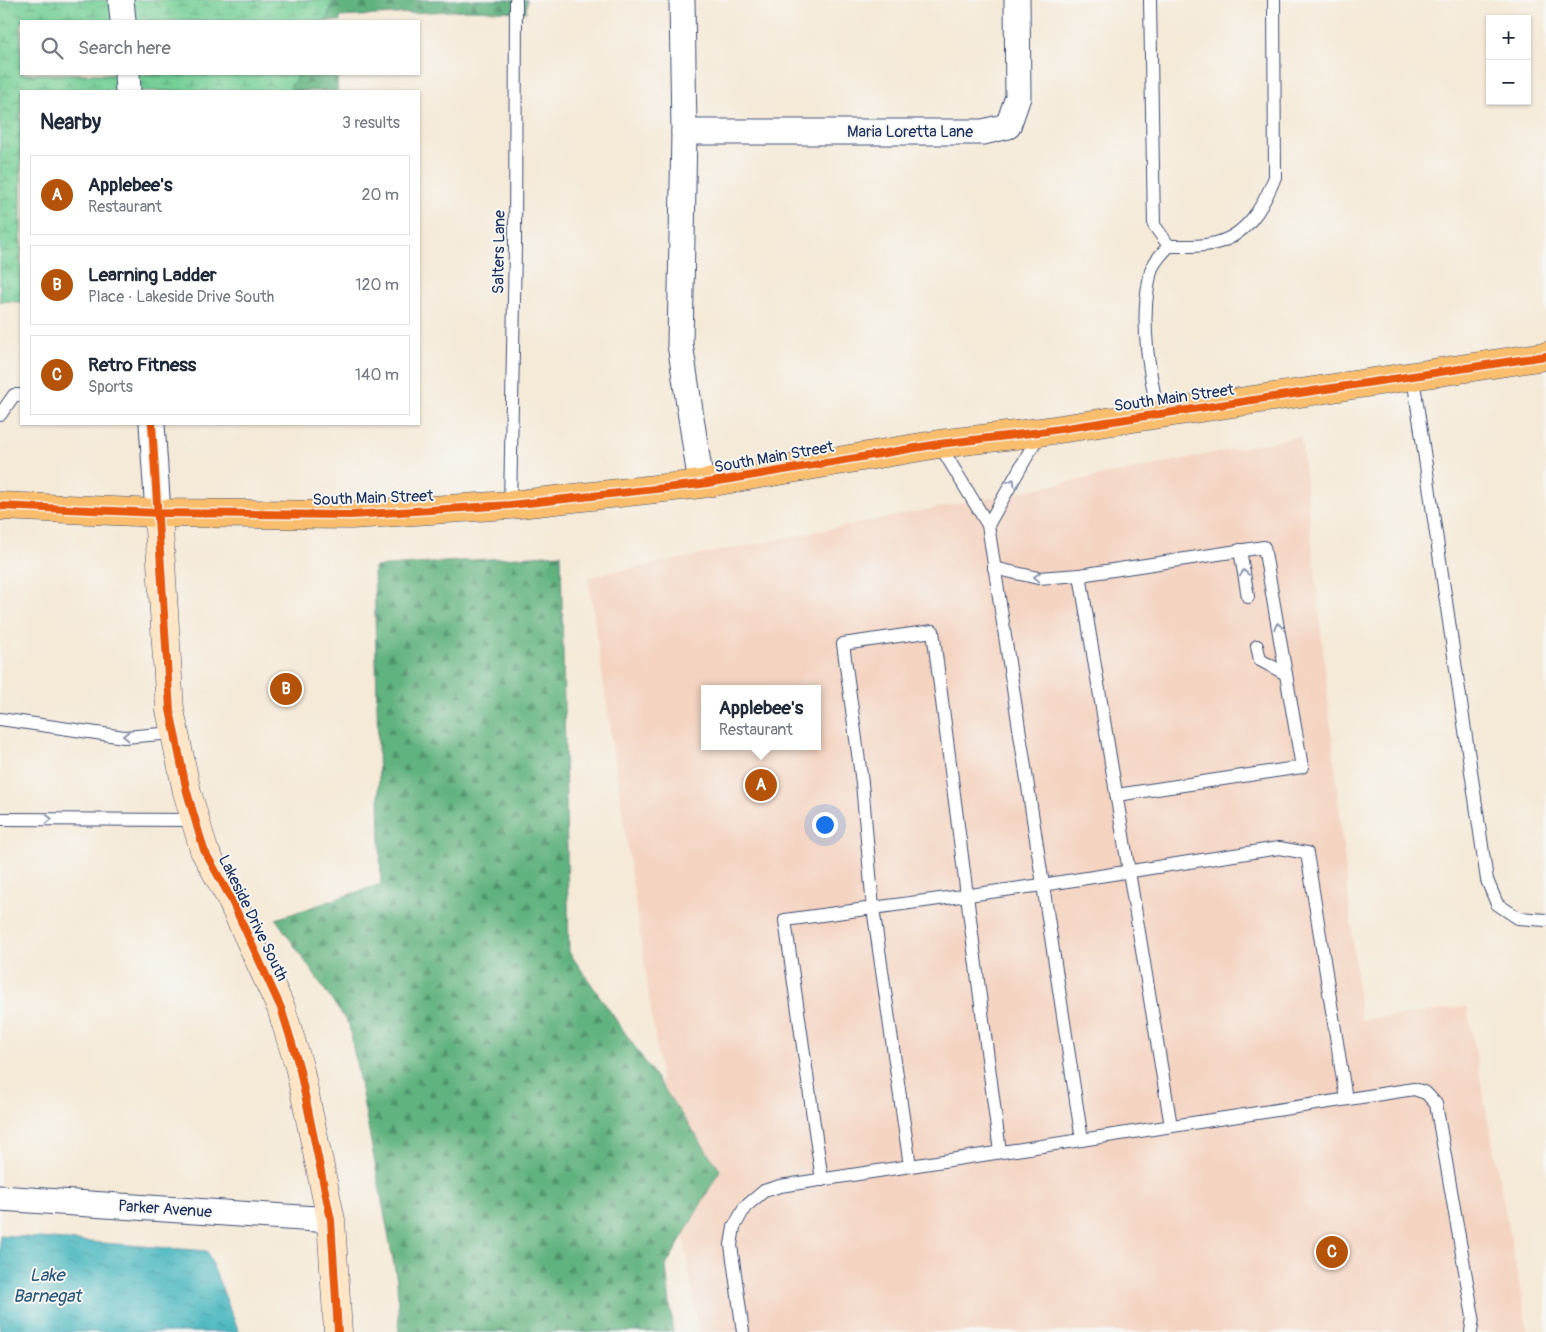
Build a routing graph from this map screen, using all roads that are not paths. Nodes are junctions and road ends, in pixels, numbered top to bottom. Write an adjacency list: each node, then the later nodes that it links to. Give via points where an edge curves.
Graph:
1 (121, 0): 7 (street)
2 (516, 0): 21 (lane, Salters Lane)
3 (682, 0): 10 (street)
4 (1017, 0): 10 (street, Maria Loretta Lane, via 1018,97 1008,126 983,132)
5 (1150, 0): 11 (lane, via 1154,225)
6 (1274, 0): 11 (lane, via 1275,177 1267,199 1251,222 1235,236 1212,244)
7 (123, 20)
8 (127, 75): 9 (street)
9 (128, 90)
10 (684, 132): 20 (street, via 680,344)
11 (1169, 246): 16 (lane, via 1151,270 1146,298 1148,366)
12 (1546, 356): 13 (highway, South Main Street)
13 (1413, 377): 16 (highway, South Main Street); 40 (lane, via 1487,880 1496,904 1518,918)
14 (20, 395): 15 (lane, via 14,395)
15 (0, 415)
16 (1158, 415): 18 (highway, South Main Street)
17 (152, 425): 23 (street)
18 (1040, 432): 19 (highway, South Main Street); 24 (lane, one-way to 18)
19 (939, 444): 20 (highway, South Main Street); 24 (lane)
20 (701, 484): 21 (highway, South Main Street)
21 (510, 505): 23 (highway, South Main Street, via 351,515)
22 (0, 506): 23 (highway, South Main Street)
23 (158, 513): 32 (street, Lakeside Drive South)
24 (988, 525): 26 (lane)
25 (1240, 550): 27 (lane); 28 (lane, one-way to 25); 30 (lane, one-way to 25, via 1264,547)
26 (994, 568): 27 (lane, one-way to 26, via 1038,578); 37 (lane)
27 (1080, 575): 33 (lane)
28 (1248, 597)
29 (1257, 646): 30 (lane, via 1260,660)
30 (1286, 674): 33 (lane, via 1302,767)
31 (0, 719): 32 (lane, one-way to 31, via 124,737)
32 (174, 733): 35 (street, Lakeside Drive South)
33 (1116, 795): 36 (lane)
34 (0, 819): 35 (lane, one-way to 35)
35 (196, 820): 48 (street, Lakeside Drive South, via 204,850 230,896 281,1008 299,1066)
36 (1129, 871): 37 (lane); 41 (lane, via 1279,848 1308,853); 42 (lane)
37 (1042, 885): 38 (lane); 43 (lane)
38 (967, 895): 39 (lane); 39 (lane, via 933,631 843,644 862,783); 44 (lane)
39 (873, 908): 45 (lane); 46 (lane, via 785,920)
40 (1546, 920)
41 (1346, 1099): 42 (lane); 51 (lane, via 1414,1089 1426,1094 1436,1104 1473,1317)
42 (1171, 1126): 43 (lane)
43 (1082, 1140): 44 (lane)
44 (1000, 1152): 45 (lane)
45 (910, 1166): 46 (lane)
46 (822, 1180): 50 (lane, via 764,1191 745,1207 734,1227 731,1245)
47 (0, 1198): 48 (street, Parker Avenue)
48 (331, 1220): 49 (street, Lakeside Drive South)
49 (338, 1332)
50 (743, 1332)
51 (1470, 1332)

